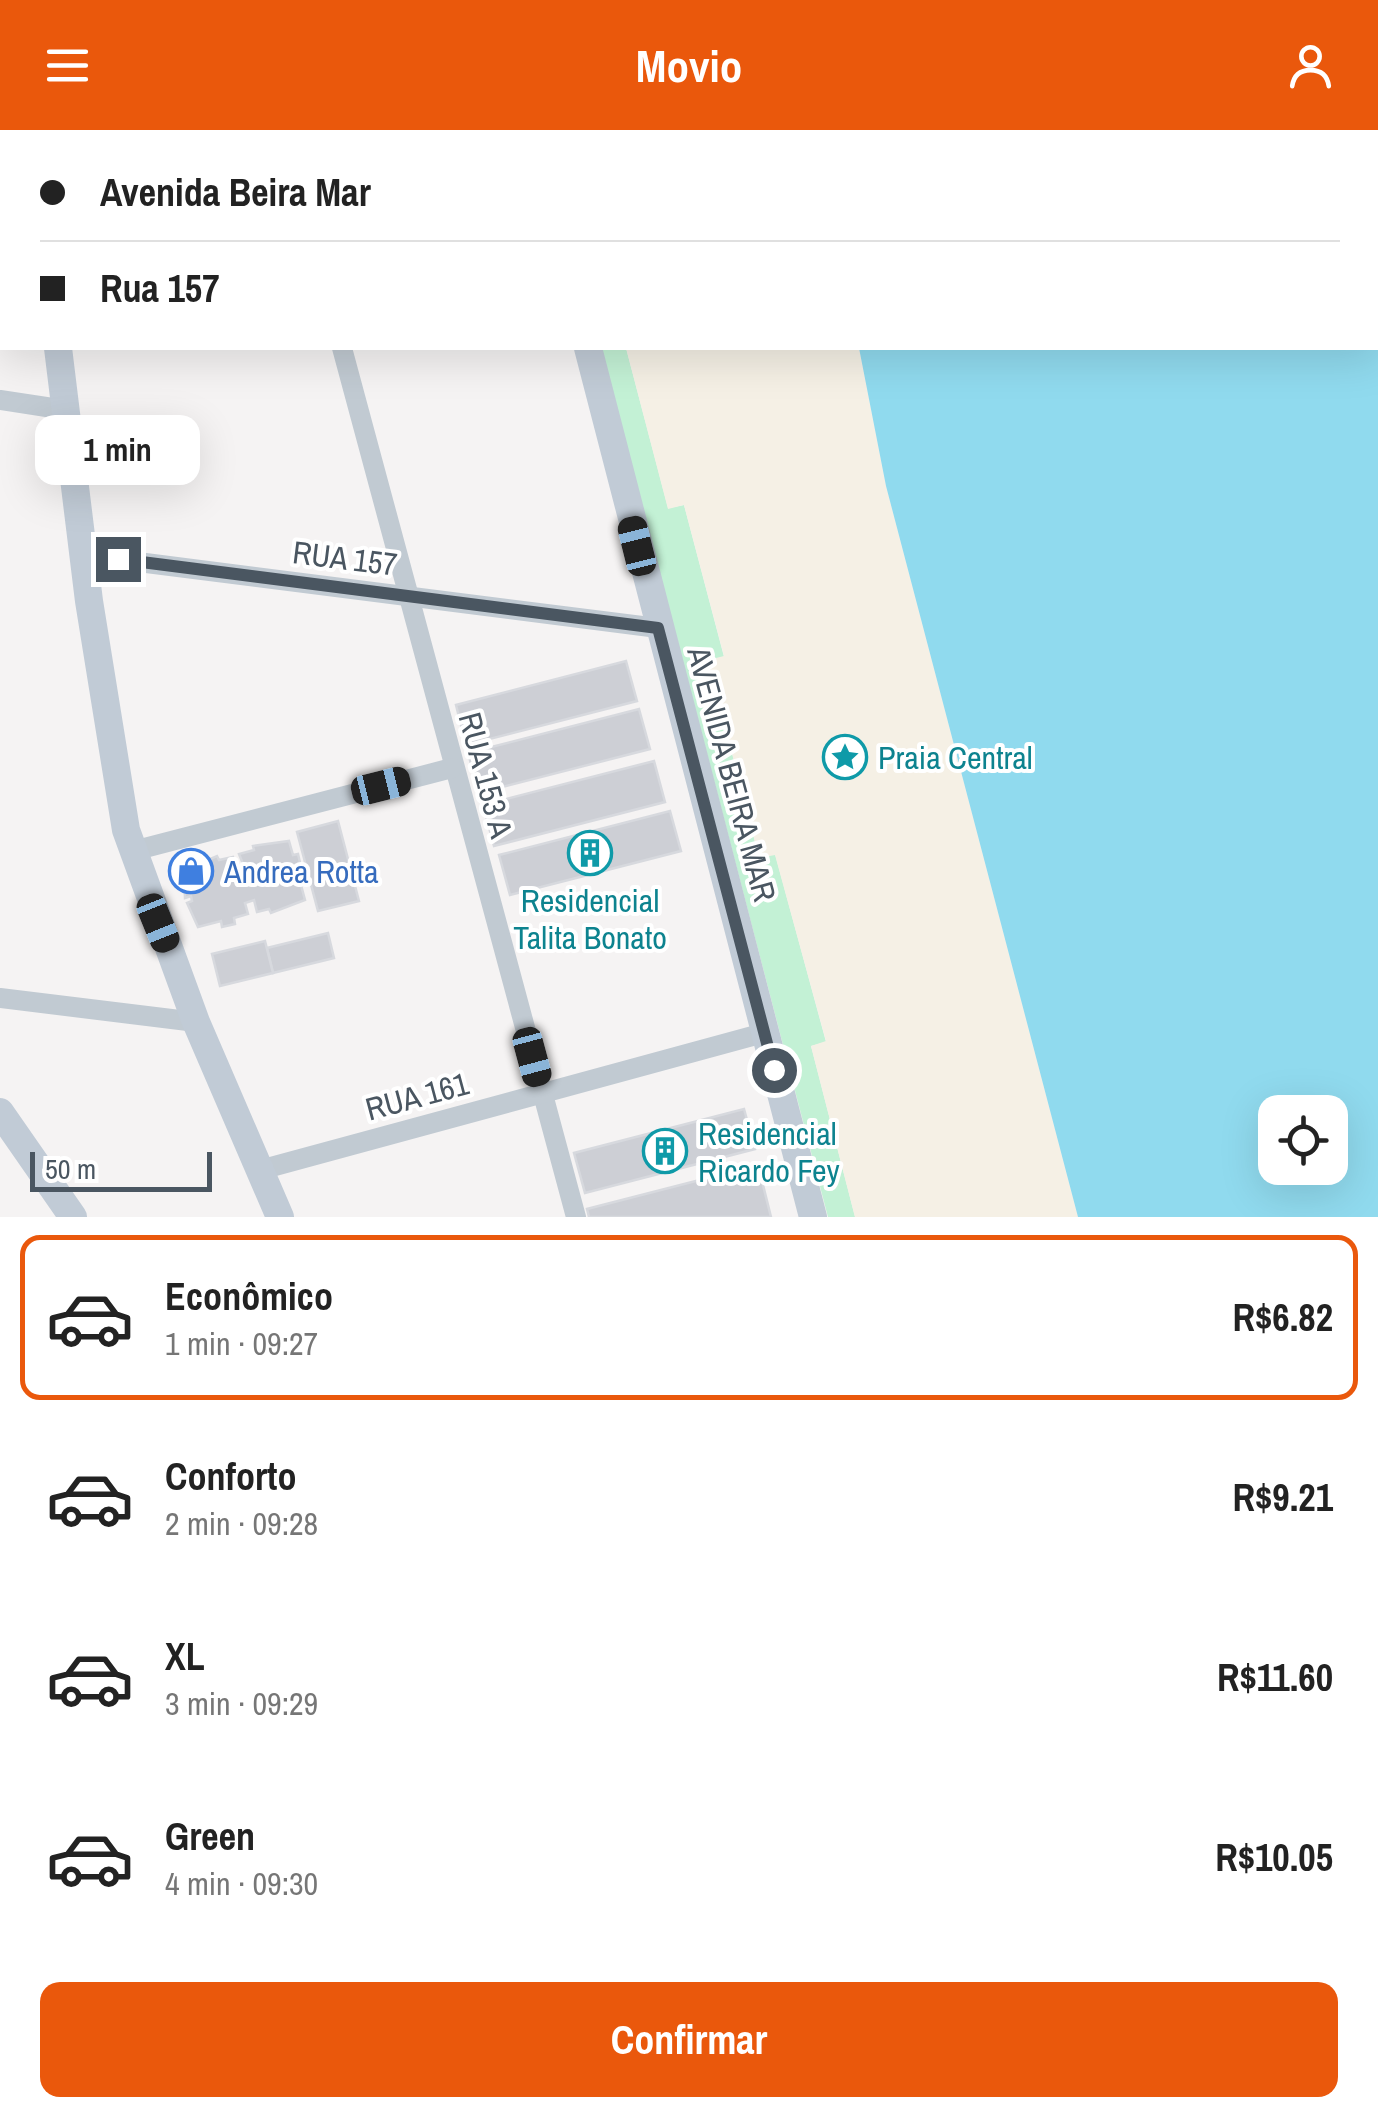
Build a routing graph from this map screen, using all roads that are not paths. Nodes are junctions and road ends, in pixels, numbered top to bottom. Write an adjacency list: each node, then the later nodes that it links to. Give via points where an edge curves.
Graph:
1 (58, 350): 5 (main road)
2 (343, 350): 7 (street, RUA 153 A)
3 (588, 350): 8 (main road, AVENIDA BEIRA MAR)
4 (0, 400): 5 (street)
5 (66, 410): 6 (main road)
6 (83, 555): 7 (street, RUA 157); 10 (main road)
7 (407, 596): 8 (street, RUA 157); 9 (street, RUA 153 A)
8 (658, 628): 13 (main road, AVENIDA BEIRA MAR)
9 (452, 768): 10 (street); 14 (street, RUA 153 A)
10 (132, 850): 12 (main road)
11 (0, 998): 12 (street)
12 (196, 1022): 16 (main road)
13 (764, 1033): 14 (street, RUA 161); 20 (main road, AVENIDA BEIRA MAR)
14 (541, 1094): 16 (street, RUA 161); 19 (street, RUA 153 A)
15 (0, 1112): 17 (main road)
16 (260, 1170): 18 (main road)
17 (73, 1217)
18 (280, 1217)
19 (576, 1217)
20 (813, 1217)

